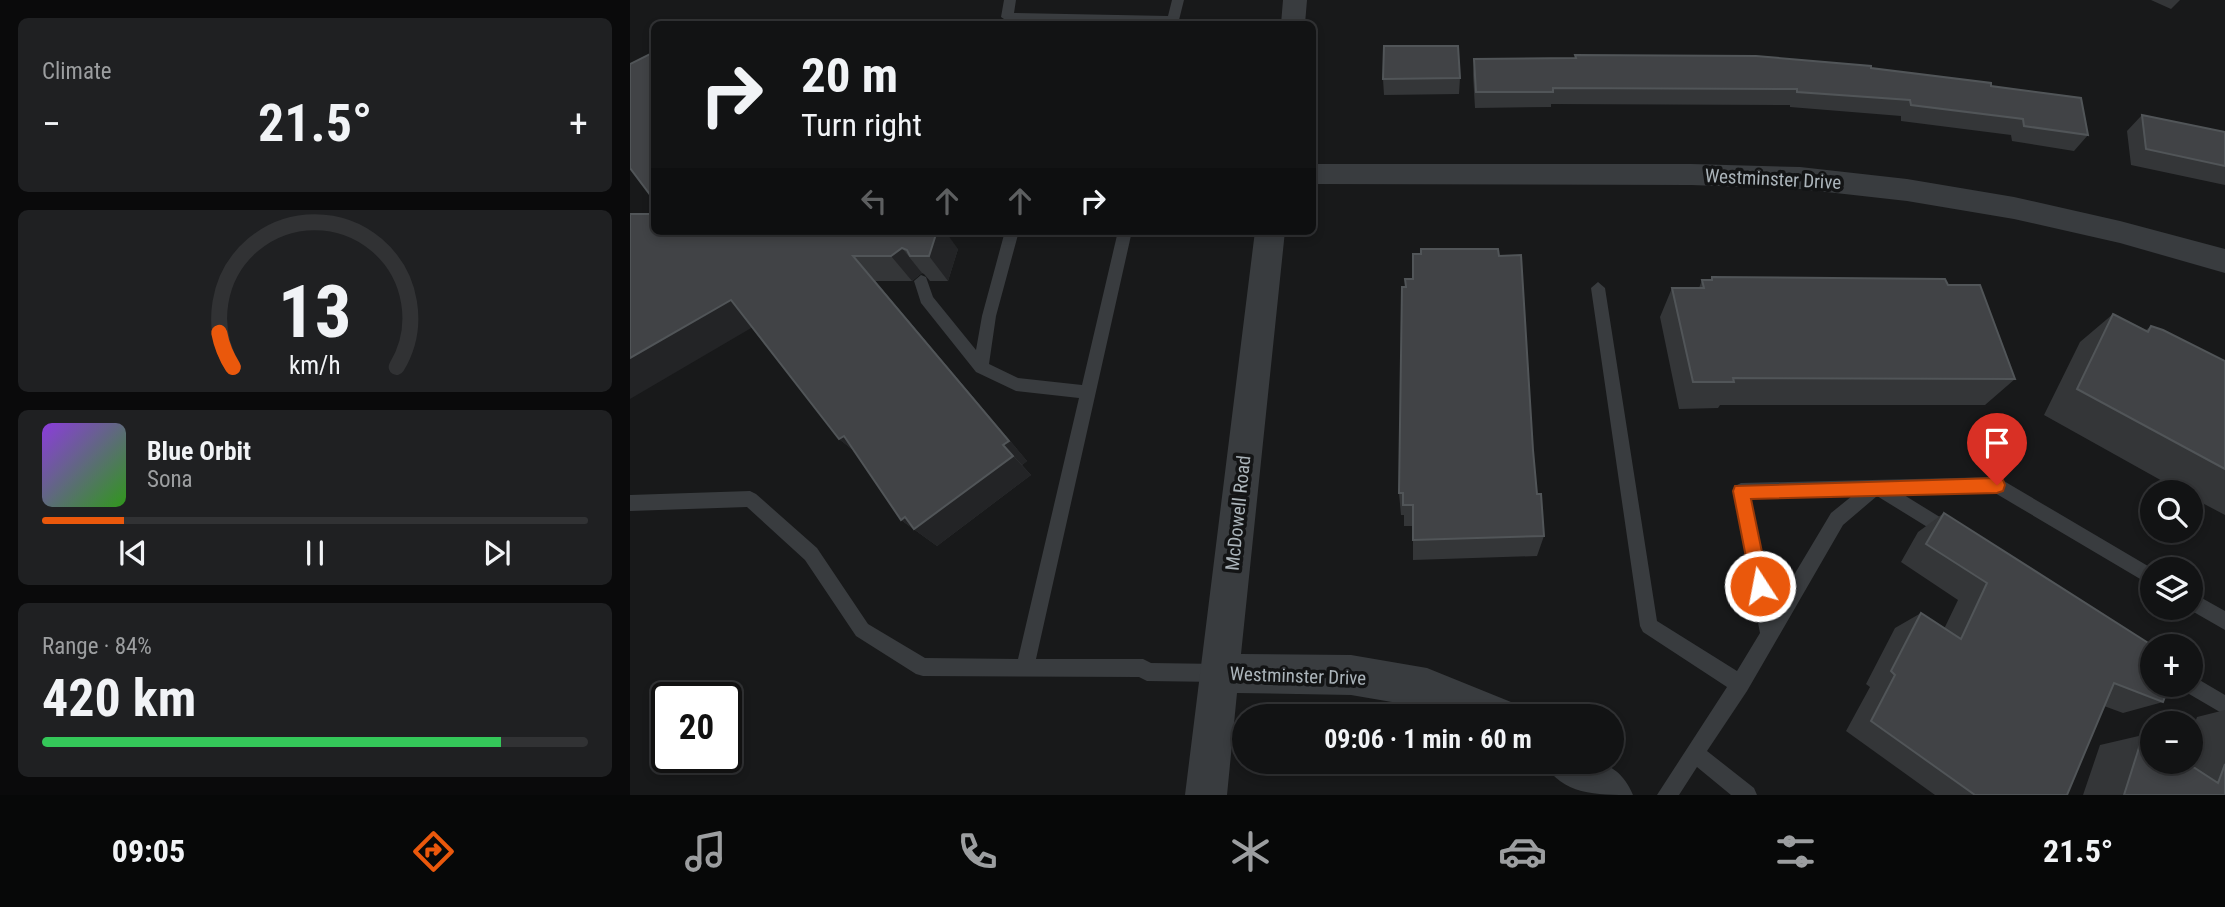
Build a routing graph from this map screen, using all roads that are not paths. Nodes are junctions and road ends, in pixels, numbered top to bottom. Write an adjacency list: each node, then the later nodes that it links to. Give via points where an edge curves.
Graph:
1 (1010, 0): 4 (lane, via 1006,17)
2 (1178, 0): 5 (lane)
3 (1295, 0): 6 (street)
4 (1139, 21)
5 (1172, 21)
6 (1293, 21)
7 (1316, 174): 11 (street, Westminster Drive, via 1681,174 1877,186 2019,210)
8 (1012, 235): 14 (lane, via 989,316)
9 (1124, 235): 15 (lane)
10 (1270, 235): 24 (street, McDowell Road)
11 (2225, 261)
12 (921, 281): 14 (lane, via 926,299)
13 (1598, 288): 25 (lane, via 1649,626)
14 (981, 367): 15 (lane, via 1017,384)
15 (1088, 392): 23 (lane)
16 (1876, 486): 18 (lane); 19 (lane, via 1997,485); 22 (lane, via 1837,519); 22 (lane, via 1741,491)
17 (630, 503): 23 (lane, via 750,499 811,554 862,630 923,667)
18 (1968, 544)
19 (2140, 571)
20 (2203, 608): 21 (lane)
21 (2225, 621)
22 (1769, 634): 25 (lane)
23 (1025, 668): 24 (lane)
24 (1220, 673): 27 (street, Westminster Drive, via 1350,675 1427,688); 31 (street, McDowell Road)
25 (1740, 684): 29 (lane)
26 (2203, 692): 28 (lane)
27 (1467, 704)
28 (2225, 706)
29 (1694, 753): 33 (lane); 34 (lane)
30 (1582, 774): 32 (street)
31 (1206, 795)
32 (1612, 795)
33 (1667, 795)
34 (1747, 795)

